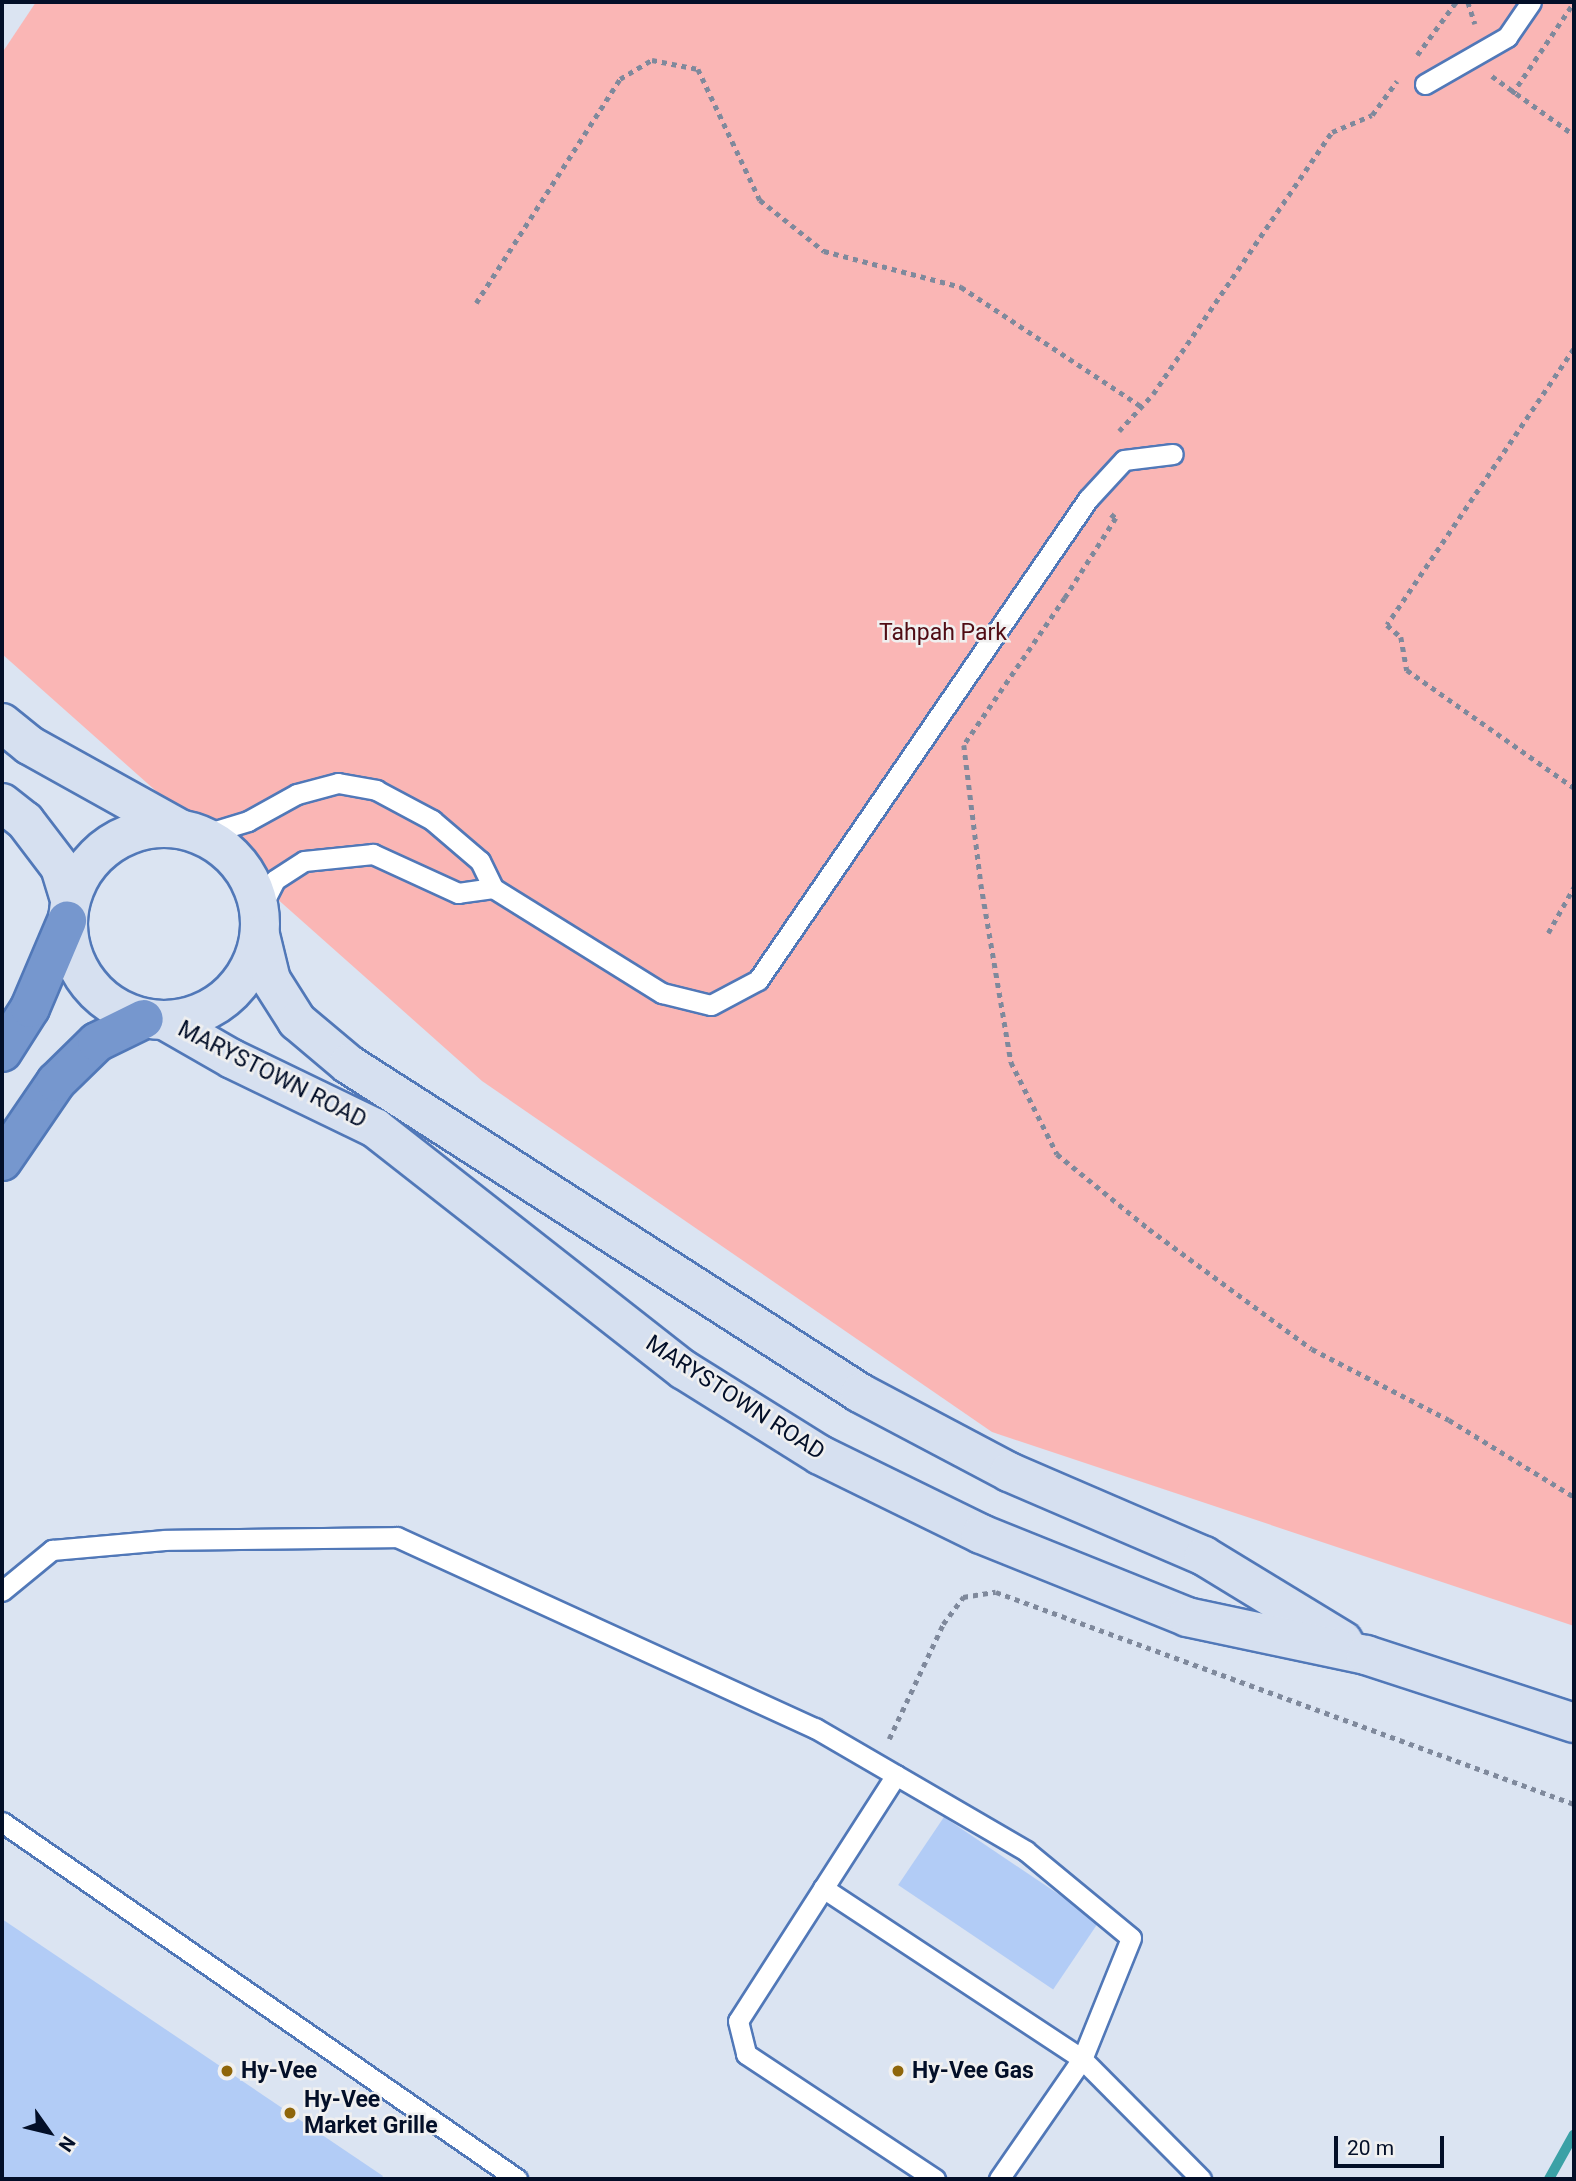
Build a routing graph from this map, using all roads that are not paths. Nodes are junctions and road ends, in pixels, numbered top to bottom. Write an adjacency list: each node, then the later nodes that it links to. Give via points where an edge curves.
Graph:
1 (1531, 2): 2 (lane, via 1507,37)
2 (1426, 84)
3 (1173, 454): 7 (lane, via 1124,460 1087,499 758,980 711,1004 662,993)
4 (2, 723): 6 (main road, via 29,745)
5 (2, 803): 8 (main road, via 25,821 60,867)
6 (190, 832): 7 (lane, via 248,821 298,794 338,783 376,790 432,820 480,861); 8 (main road, via 142,831 108,845 85,869); 9 (main road, via 241,865)
7 (493, 888): 9 (lane, via 458,893 373,854 304,861 275,880)
8 (69, 910): 10 (main road, via 68,943 87,984 122,1012); 11 (highway, via 30,1009)
9 (260, 922): 10 (main road, via 244,979 229,996 200,1014); 14 (main road, MARYSTOWN ROAD, via 271,980 297,1021 348,1065 860,1393 1009,1472 1204,1556)
10 (155, 1020): 12 (highway, via 97,1042 56,1082); 14 (main road, MARYSTOWN ROAD, via 375,1128 684,1370 820,1455 981,1534 1125,1595 1187,1617)
11 (2, 1052)
12 (2, 1161)
13 (2, 1591): 16 (lane, via 52,1550 164,1540 397,1537 815,1728)
14 (1366, 1655): 15 (main road, MARYSTOWN ROAD)
15 (1574, 1723)
16 (896, 1775): 18 (lane); 19 (lane, via 1026,1851 1131,1938)
17 (2, 1822): 20 (lane)
18 (823, 1888): 19 (lane); 21 (lane, via 737,2021 746,2054)
19 (1082, 2059): 22 (lane); 23 (lane)
20 (509, 2177)
21 (935, 2179)
22 (999, 2179)
23 (1201, 2179)

